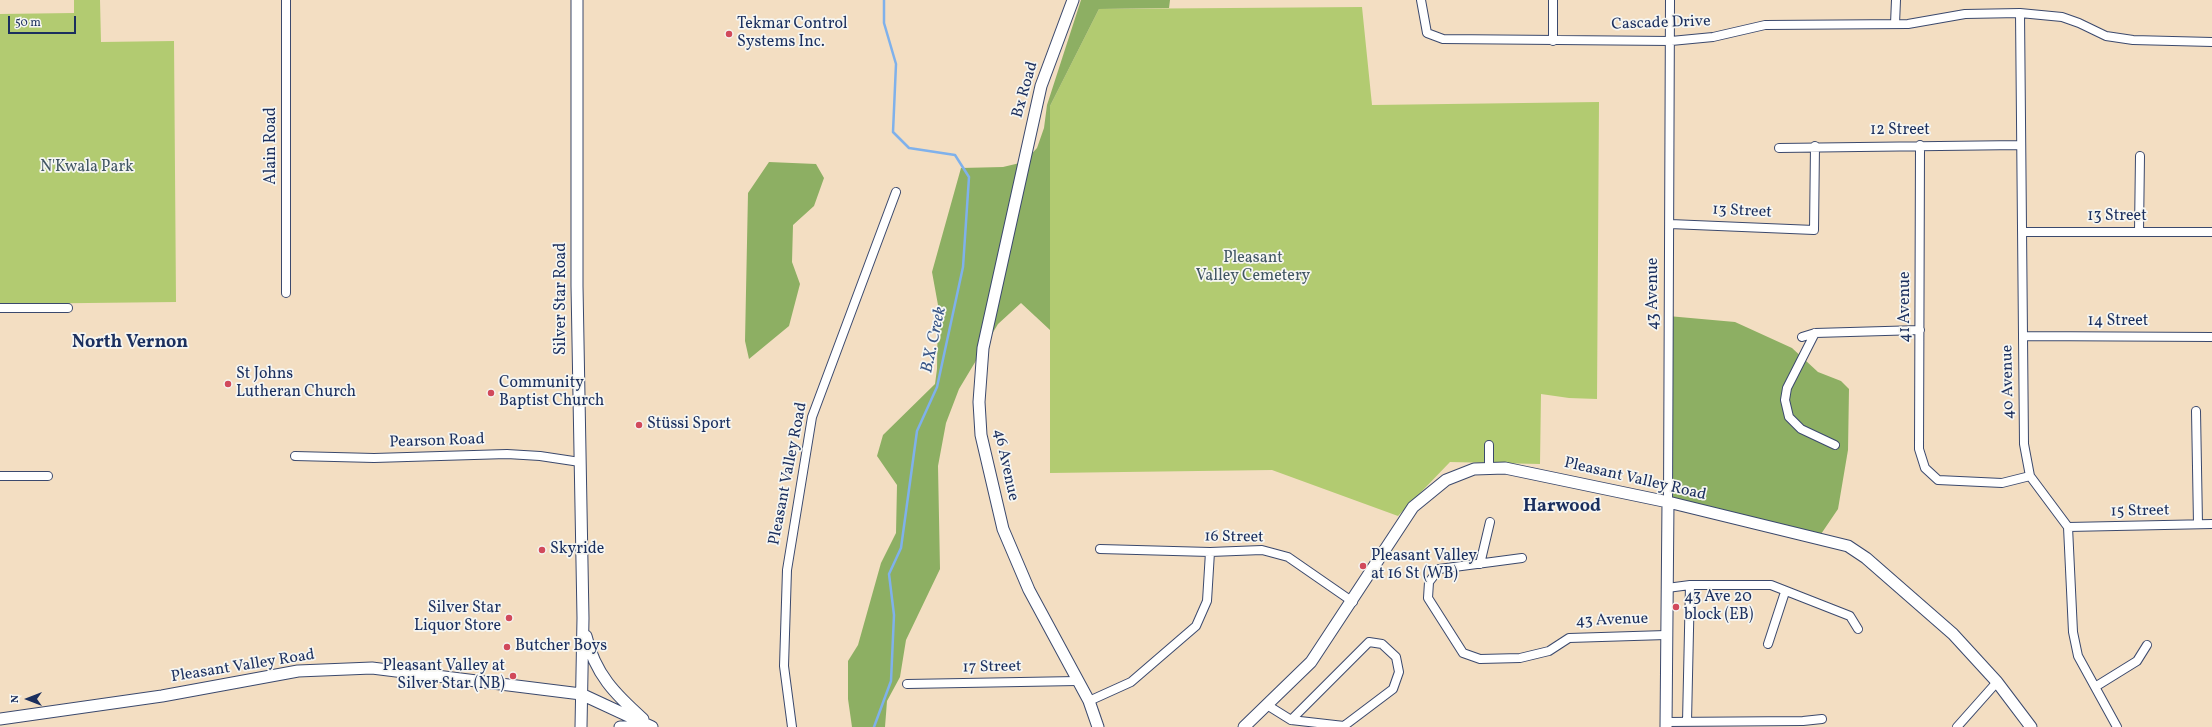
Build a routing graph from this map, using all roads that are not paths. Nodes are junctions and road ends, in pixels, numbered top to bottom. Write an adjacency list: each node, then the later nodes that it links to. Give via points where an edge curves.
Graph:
1 (286, 0): 24 (street, Alain Road)
2 (577, 0): 36 (street, Silver Star Road)
3 (1073, 0): 18 (street, Bx Road, via 1041,86)
4 (1421, 0): 10 (street, Cascade Drive, via 1427,33 1443,39)
5 (1553, 0): 10 (street)
6 (1670, 0): 11 (street, 43 Avenue)
7 (1896, 0): 9 (street)
8 (2020, 13): 9 (street, Cascade Drive, via 1965,14); 12 (street, Cascade Drive, via 2062,17 2106,36); 13 (street, 40 Avenue)
9 (1895, 24): 11 (street, Cascade Drive, via 1765,25 1713,37)
10 (1554, 41): 11 (street, Cascade Drive)
11 (1671, 41): 20 (street, 43 Avenue)
12 (2212, 42)
13 (2020, 145): 15 (street, 12 Street); 22 (street, 40 Avenue)
14 (1815, 146): 15 (street, 12 Street); 16 (street, 12 Street); 20 (street, 13 Street, via 1814,230)
15 (1920, 146): 27 (street, 41 Avenue)
16 (1779, 148)
17 (2140, 156): 21 (street)
18 (1018, 190): 59 (street, 46 Avenue, via 983,348 979,402 981,435 1003,529 1029,590)
19 (896, 192): 76 (street, Pleasant Valley Road, via 812,417 787,570 784,666)
20 (1670, 224): 41 (street, 43 Avenue)
21 (2140, 231): 22 (street, 13 Street); 23 (street, 13 Street)
22 (2023, 232): 29 (street, 40 Avenue)
23 (2212, 232)
24 (286, 293)
25 (0, 308): 26 (street)
26 (68, 308)
27 (1920, 330): 28 (street); 40 (street, 41 Avenue, via 1919,449 1925,468 1938,480 2002,483)
28 (1815, 333): 30 (street); 34 (street, via 1787,388 1785,400 1789,417 1801,429)
29 (2023, 336): 31 (street, 14 Street); 40 (street, 40 Avenue, via 2024,444)
30 (1802, 337)
31 (2212, 337)
32 (2196, 411): 43 (street)
33 (1489, 445): 37 (street)
34 (1834, 445)
35 (295, 456): 36 (street, Pearson Road, via 374,458 507,454)
36 (580, 462): 54 (street, Silver Star Road)
37 (1489, 467): 41 (street, Pleasant Valley Road, via 1505,468); 53 (street, Pleasant Valley Road, via 1474,469 1446,480 1413,507)
38 (0, 476): 39 (street)
39 (48, 476)
40 (2030, 476): 45 (street, 40 Avenue)
41 (1668, 502): 51 (street, 43 Avenue); 60 (street, Pleasant Valley Road, via 1848,546 1866,558 1953,634)
42 (1490, 522): 49 (street)
43 (2198, 524): 44 (street, 15 Street); 45 (street, 15 Street)
44 (2212, 524)
45 (2068, 527): 62 (street, via 2073,632 2078,656)
46 (1100, 549): 47 (street, 16 Street)
47 (1210, 552): 53 (street, 16 Street, via 1262,550 1288,557); 64 (street, via 1207,601 1196,626 1131,682)
48 (1522, 558): 49 (street, 43 Avenue)
49 (1480, 564): 56 (street, 43 Avenue, via 1440,569 1429,582 1428,598 1463,653 1480,659 1520,658 1549,651 1570,638)
50 (1690, 585): 51 (street); 52 (street, via 1771,585); 69 (street)
51 (1667, 588): 56 (street, 43 Avenue)
52 (1786, 592): 55 (street, via 1850,616); 57 (street)
53 (1353, 602): 65 (street, Pleasant Valley Road, via 1311,662)
54 (582, 618): 63 (street, Silver Star Road); 75 (street, via 591,655 597,668 626,704)
55 (1858, 629)
56 (1666, 635): 70 (street, 43 Avenue)
57 (1768, 644)
58 (2147, 645): 62 (street, via 2137,661)
59 (1077, 681): 61 (street, 17 Street); 64 (street, 46 Avenue)
60 (1997, 682): 71 (street); 79 (street, Pleasant Valley Road)
61 (908, 684)
62 (2095, 687): 80 (street)
63 (581, 694): 66 (street, Pleasant Valley Road, via 372,668 298,671 162,696); 72 (street, Silver Star Road); 75 (street, Pleasant Valley Road)
64 (1089, 701): 77 (street, 46 Avenue)
65 (1267, 705): 68 (street); 78 (street, Pleasant Valley Road)
66 (0, 719)
67 (1822, 719): 69 (street, 43 Avenue)
68 (1291, 720): 68 (street, via 1344,726 1393,689 1399,672 1396,657 1382,644 1369,642)
69 (1687, 722): 70 (street, 43 Avenue)
70 (1666, 725)
71 (1959, 726)
72 (581, 727)
73 (620, 727): 74 (street)
74 (647, 727)
75 (653, 727)
76 (792, 727)
77 (1098, 727)
78 (1244, 727)
79 (2031, 727)
80 (2117, 727)

